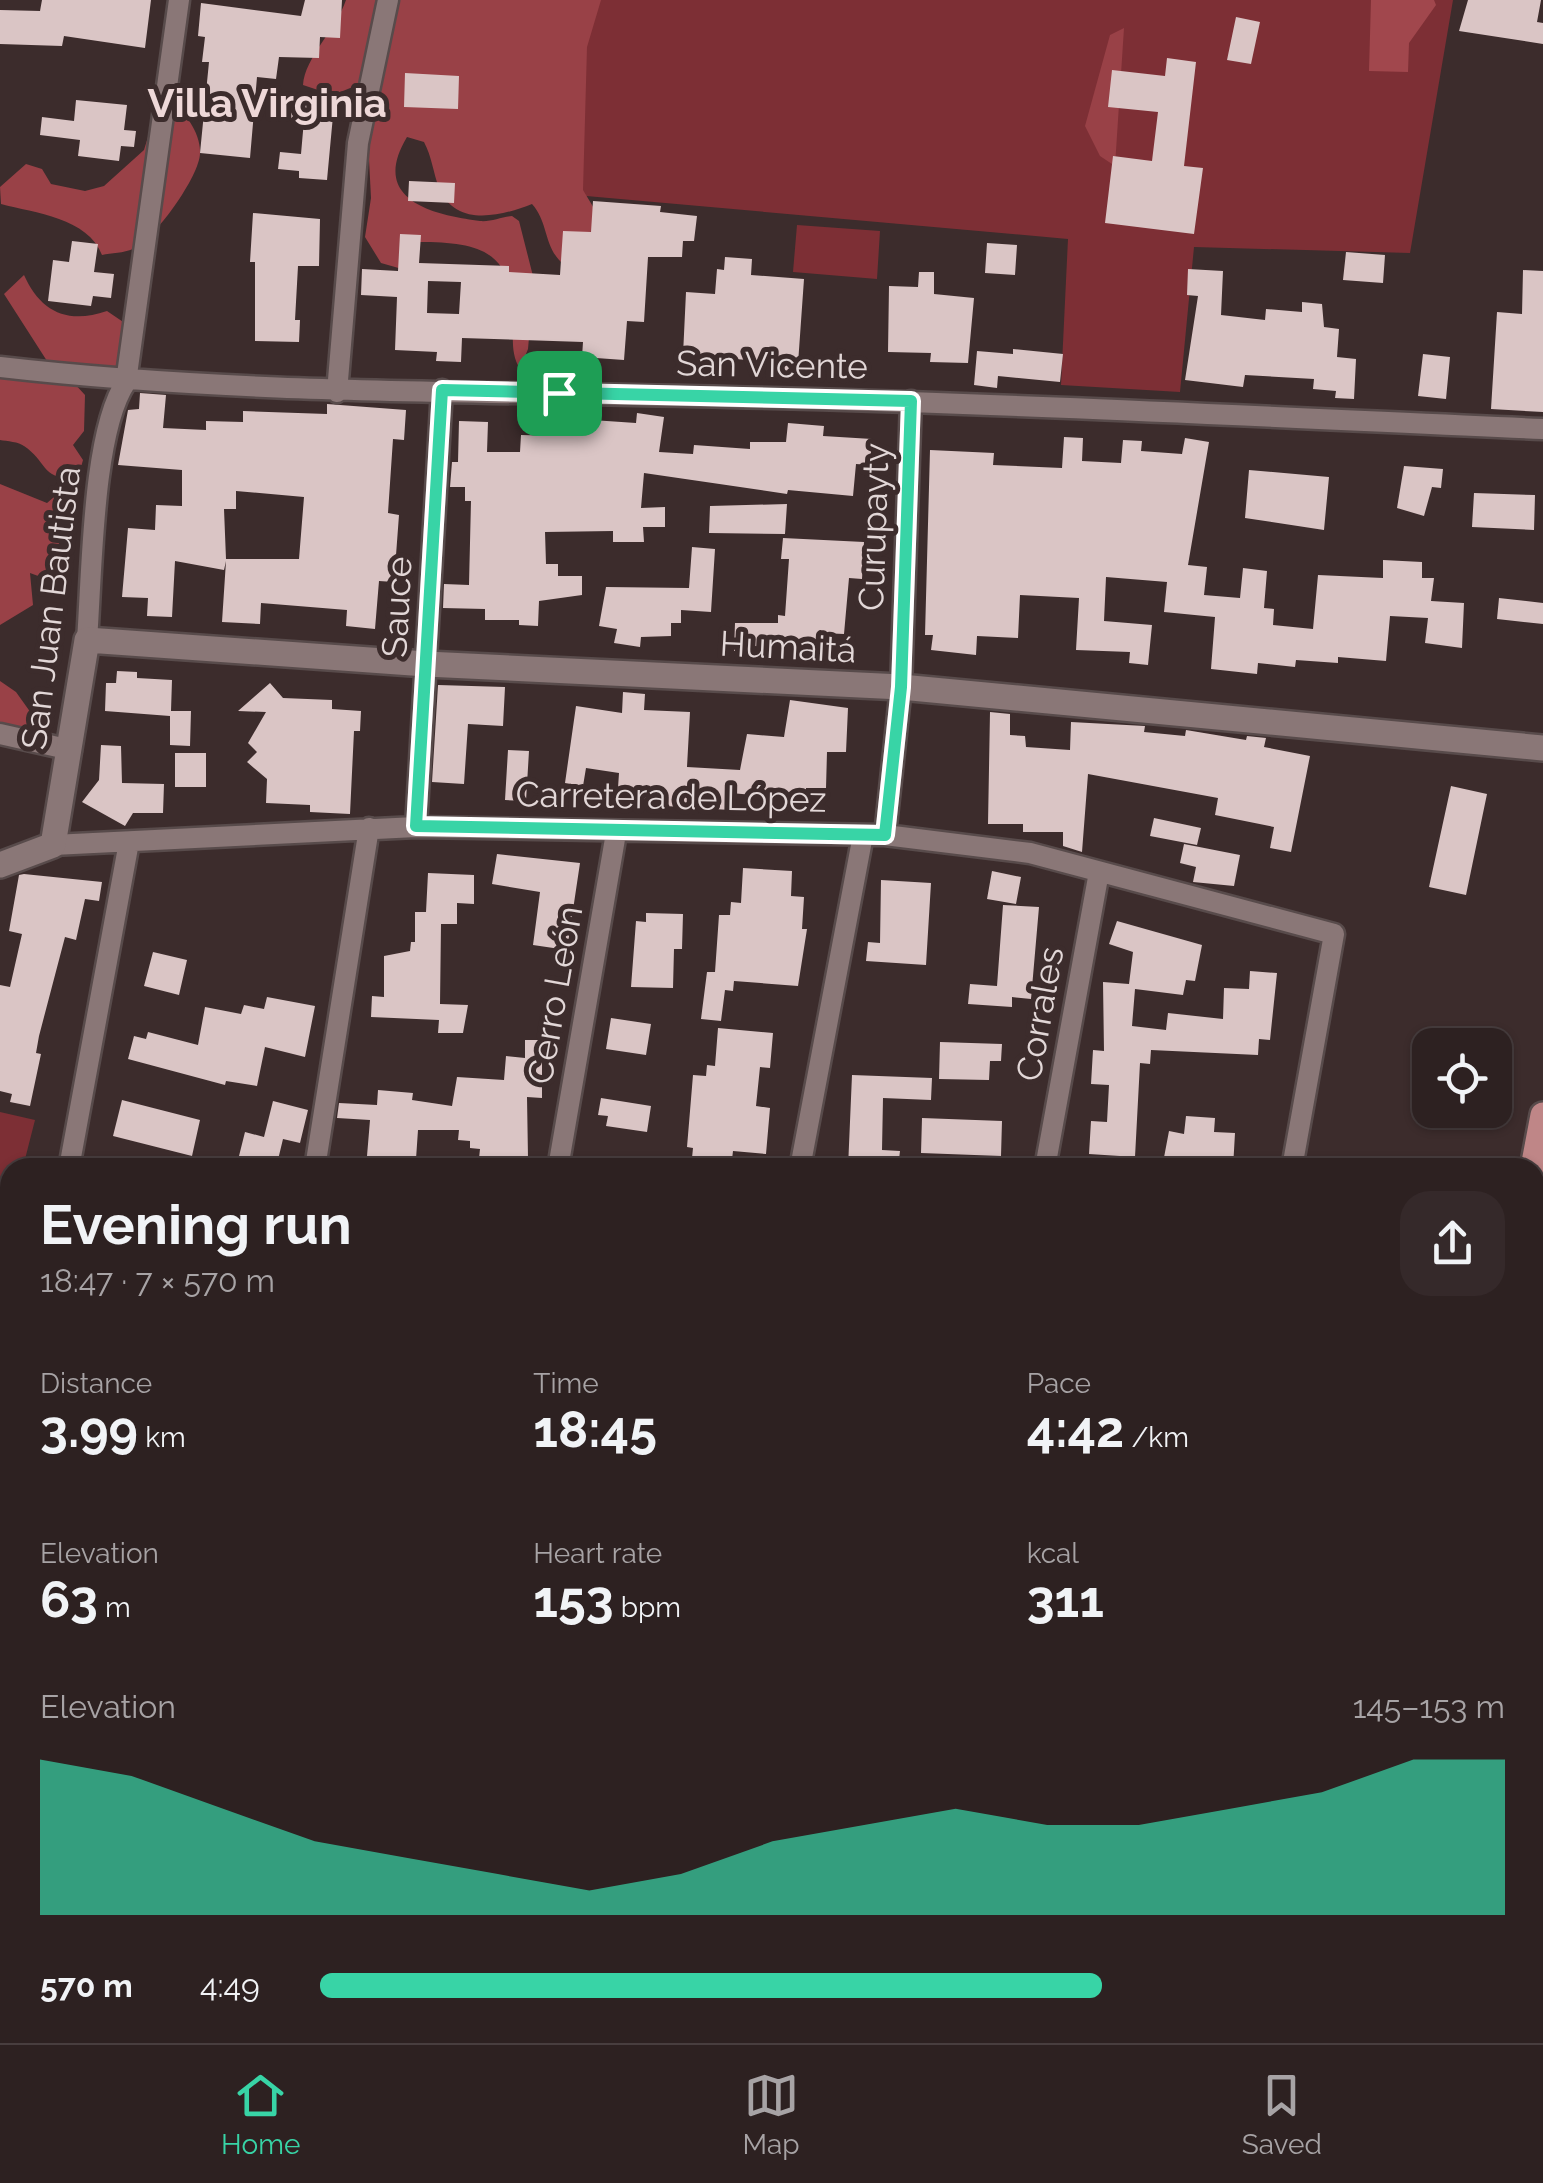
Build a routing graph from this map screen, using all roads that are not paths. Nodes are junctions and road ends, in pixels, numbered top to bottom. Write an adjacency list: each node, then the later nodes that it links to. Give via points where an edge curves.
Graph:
1 (179, 0): 4 (street, San Juan Bautista)
2 (388, 0): 6 (street, via 358,143)
3 (0, 367): 4 (street, San Vicente)
4 (126, 382): 6 (street, San Vicente); 9 (street, San Juan Bautista, via 109,424)
5 (442, 390): 6 (street, San Vicente); 7 (street, San Vicente); 10 (street, Sauce)
6 (337, 392)
7 (911, 401): 8 (street, San Vicente); 11 (street, Curupayty)
8 (1543, 428)
9 (87, 640): 10 (street, Humaitá); 14 (street, San Juan Bautista)
10 (426, 664): 11 (street, Humaitá); 15 (street, Sauce)
11 (901, 687): 13 (street, Humaitá); 19 (street, Curupayty)
12 (0, 734): 14 (street)
13 (1543, 748)
14 (71, 750): 21 (street, San Juan Bautista)
15 (416, 826): 16 (street, Carretera de López); 17 (street, Carretera de López)
16 (369, 828): 20 (street, Carretera de López); 26 (street)
17 (616, 833): 18 (street, Carretera de López); 27 (street, Cerro León)
18 (863, 834): 19 (street, Carretera de López); 28 (street)
19 (885, 835): 23 (street, Carretera de López, via 1030,853)
20 (129, 842): 21 (street, Carretera de López); 25 (street)
21 (52, 845): 22 (street, Carretera de López)
22 (0, 865)
23 (1099, 872): 29 (street, Corrales); 30 (street, Carretera de López, via 1334,934)
24 (1543, 1115): 31 (main road)
25 (71, 1158)
26 (318, 1158)
27 (560, 1158)
28 (802, 1158)
29 (1048, 1158)
30 (1294, 1158)
31 (1536, 1158)

